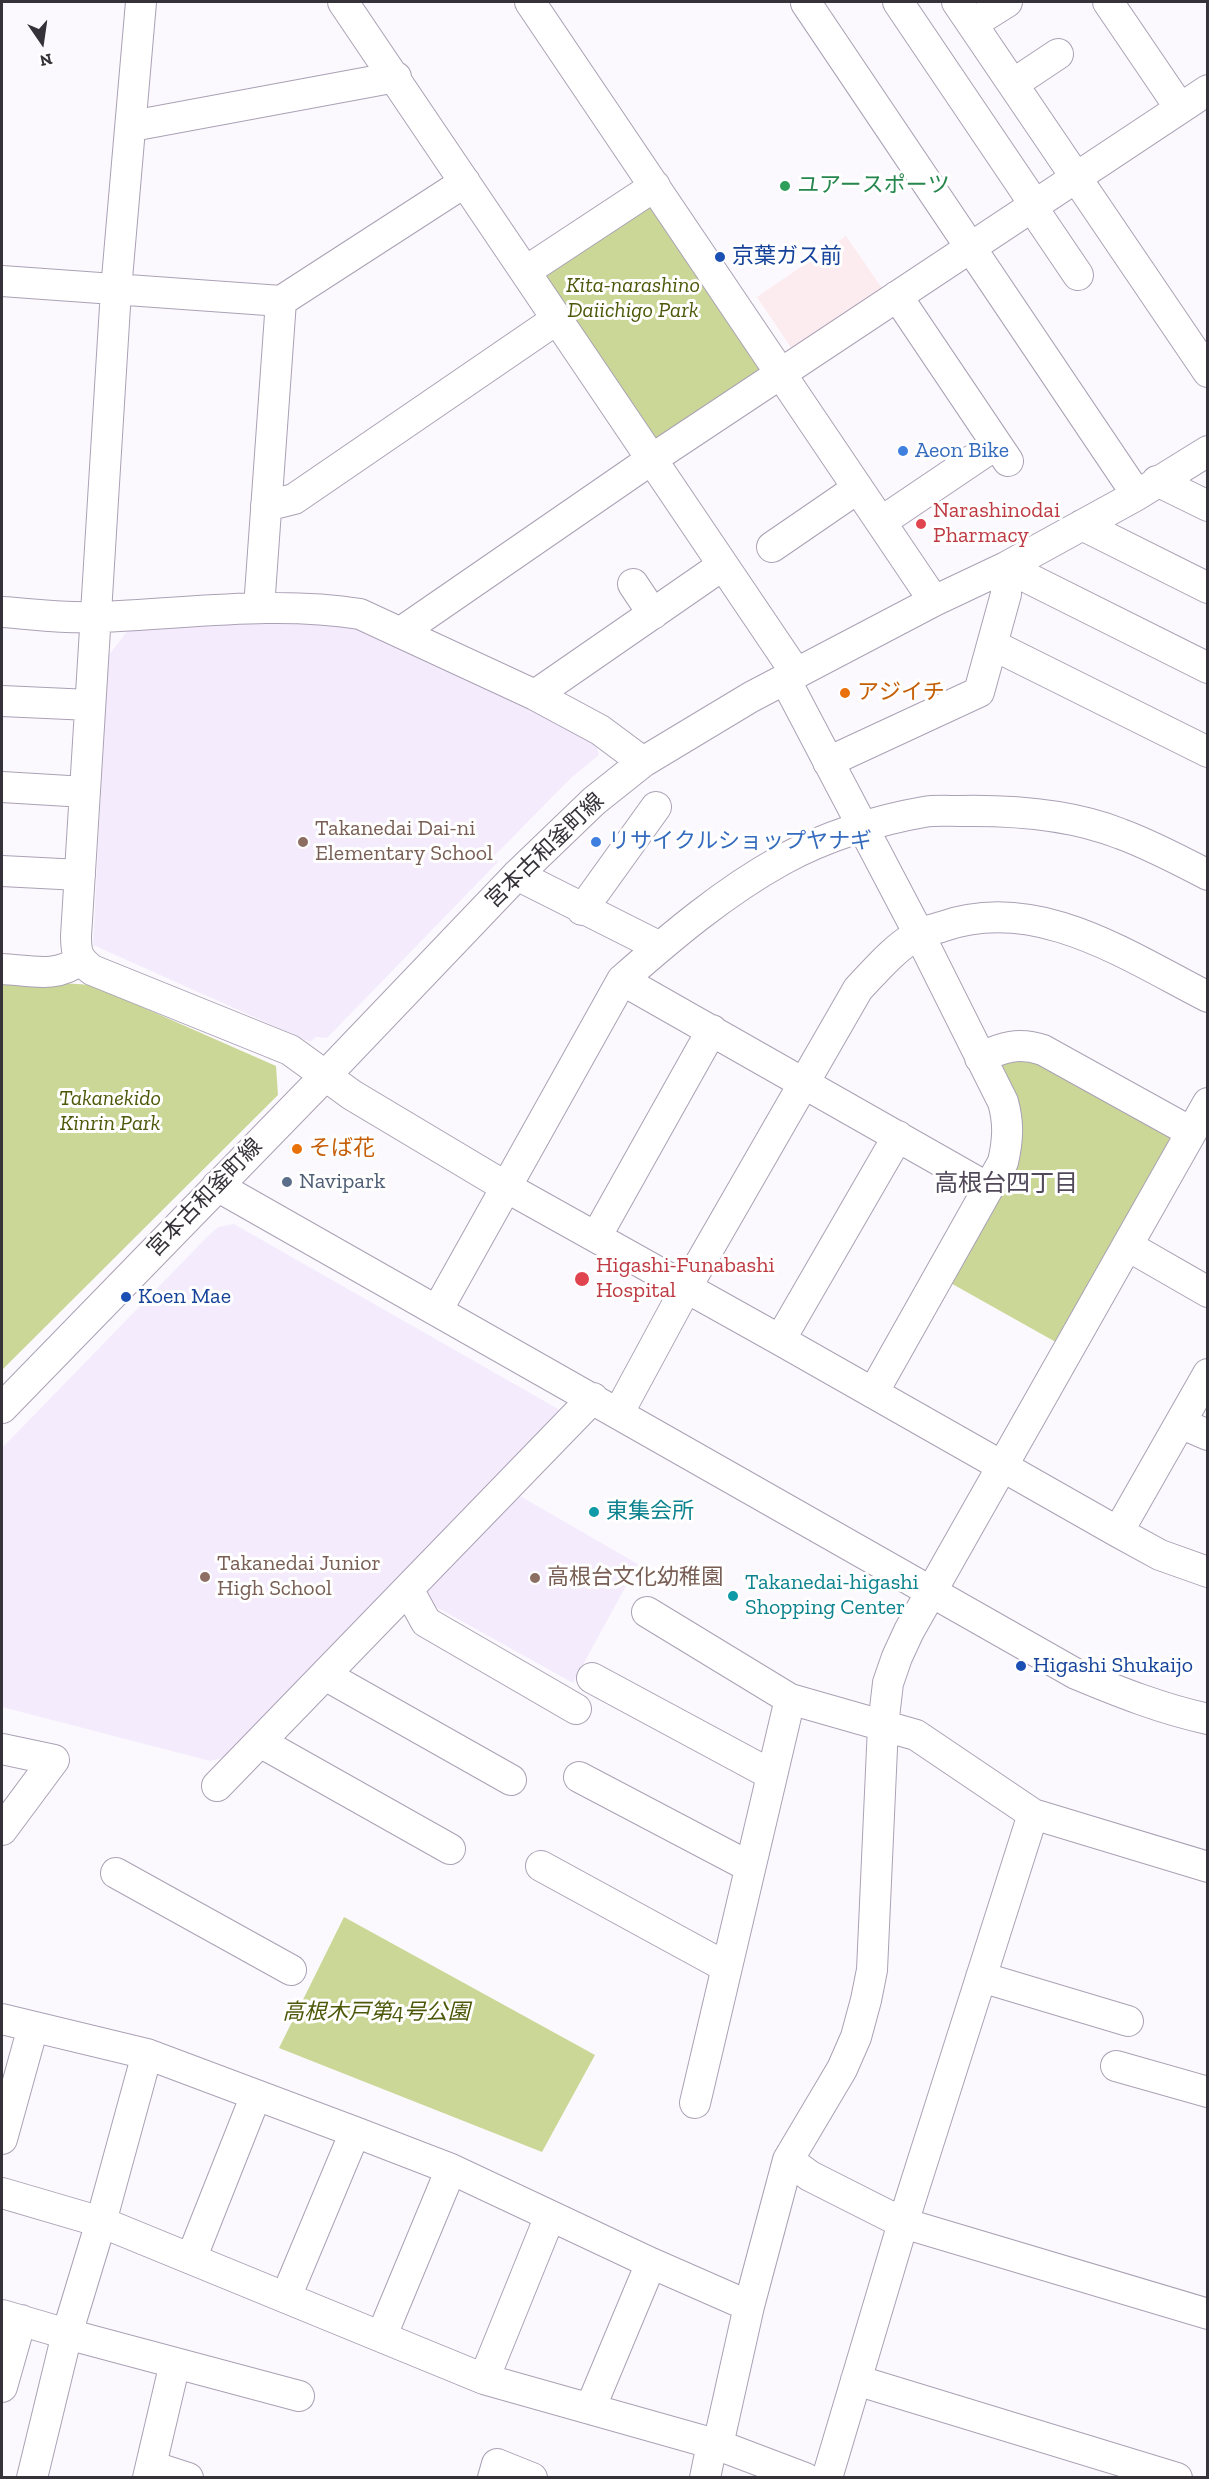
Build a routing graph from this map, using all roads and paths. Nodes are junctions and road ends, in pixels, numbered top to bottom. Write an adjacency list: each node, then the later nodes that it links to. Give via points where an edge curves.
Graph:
1 (141, 2): 14 (street)
2 (343, 2): 10 (street)
3 (530, 2): 17 (street)
4 (809, 2): 19 (street, via 806,3)
5 (898, 2): 18 (street)
6 (1007, 2): 8 (street)
7 (1108, 2): 13 (street)
8 (964, 13): 11 (street)
9 (1058, 54): 11 (street)
10 (396, 78): 14 (street); 16 (street)
11 (1013, 84): 15 (street)
12 (1208, 90): 13 (street)
13 (1180, 108): 15 (street)
14 (132, 126): 23 (street)
15 (1076, 177): 18 (street); 28 (street)
16 (465, 182): 20 (street); 25 (street)
17 (655, 186): 20 (street); 27 (street)
18 (1034, 206): 19 (street); 21 (street)
19 (970, 247): 24 (street); 32 (street)
20 (526, 271): 26 (street)
21 (1078, 275)
22 (2, 281): 23 (street)
23 (116, 290): 25 (street); 46 (street)
24 (897, 296): 27 (street); 35 (street, via 1002,453)
25 (281, 301): 33 (street)
26 (557, 319): 30 (street); 33 (street, via 294,499)
27 (781, 372): 30 (street); 31 (street)
28 (1208, 372)
29 (1208, 451): 32 (street, 宮本古和釜町線)
30 (652, 459): 38 (street); 47 (street)
31 (858, 488): 35 (street); 37 (street)
32 (1147, 488): 34 (street); 36 (street, 宮本古和釜町線)
33 (266, 506): 43 (street)
34 (1208, 506)
35 (881, 522): 42 (street)
36 (1082, 525): 39 (street, 宮本古和釜町線); 41 (street)
37 (772, 547)
38 (723, 565): 45 (street); 50 (street)
39 (1006, 567): 42 (street, 宮本古和釜町線); 48 (street, via 1006,594); 49 (street)
40 (633, 584): 45 (street)
41 (1208, 588)
42 (934, 601): 50 (street, 宮本古和釜町線)
43 (259, 608): 46 (street); 47 (street, via 360,614)
44 (2, 612): 46 (street)
45 (653, 614): 51 (street)
46 (95, 618): 53 (street)
47 (401, 632): 51 (street)
48 (993, 645): 54 (street); 56 (street, via 979,692)
49 (1208, 668)
50 (791, 676): 55 (street, 宮本古和釜町線); 56 (street)
51 (535, 695): 55 (street, via 600,730)
52 (2, 701): 53 (street)
53 (90, 705): 58 (street)
54 (1208, 752)
55 (643, 762): 63 (street, 宮本古和釜町線, via 594,801)
56 (828, 762): 60 (street)
57 (2, 788): 58 (street)
58 (85, 792): 62 (street)
59 (656, 807): 65 (street)
60 (862, 826): 64 (street, via 926,812 991,810 1056,816 1120,833); 66 (street); 67 (street, via 776,864 723,898)
61 (2, 871): 62 (street)
62 (80, 875): 68 (street, via 76,936)
63 (517, 875): 65 (street); 74 (street, 宮本古和釜町線)
64 (1208, 875)
65 (582, 910): 67 (street)
66 (919, 934): 71 (street, via 961,920 1006,916 1047,922 1093,938); 73 (street); 75 (street, via 858,989)
67 (660, 947): 70 (street)
68 (80, 960): 69 (street, via 57,972); 74 (street, via 92,970 290,1050)
69 (2, 969)
70 (622, 980): 72 (street); 80 (street)
71 (1208, 997)
72 (712, 1030): 75 (street); 82 (street)
73 (980, 1058): 77 (street, via 1011,1045 1043,1050); 81 (street, via 1003,1102 1009,1133 1003,1162)
74 (326, 1075): 79 (street, 宮本古和釜町線); 80 (street, via 352,1095)
75 (805, 1083): 78 (street); 84 (street)
76 (1208, 1103): 77 (street)
77 (1191, 1132): 83 (street)
78 (898, 1136): 81 (street); 87 (street)
79 (217, 1185): 86 (street); 91 (street, 宮本古和釜町線)
80 (506, 1187): 82 (street); 86 (street)
81 (988, 1188): 89 (street)
82 (596, 1237): 84 (street)
83 (1128, 1246): 85 (street); 95 (street)
84 (686, 1288): 87 (street); 92 (street)
85 (1208, 1292)
86 (438, 1309): 90 (street)
87 (780, 1340): 89 (street)
88 (1208, 1374): 93 (street)
89 (873, 1393): 95 (street)
90 (592, 1398): 92 (street); 98 (street)
91 (2, 1408)
92 (619, 1412): 99 (street)
93 (1180, 1423): 94 (street); 96 (street)
94 (1208, 1435)
95 (1003, 1468): 96 (street); 99 (street)
96 (1118, 1532): 97 (street, via 1160,1555)
97 (1208, 1572)
98 (408, 1589): 101 (street); 104 (street, via 426,1622)
99 (932, 1593): 105 (street, via 1076,1674 1174,1712); 106 (street, via 897,1657 888,1683)
100 (646, 1612): 103 (street)
101 (325, 1675): 107 (street); 111 (street)
102 (592, 1678): 109 (street)
103 (790, 1700): 106 (street); 109 (street)
104 (576, 1709)
105 (1208, 1719)
106 (883, 1726): 113 (street, via 916,1735); 133 (street, via 873,1951 866,2000 842,2069)
107 (260, 1742): 112 (street); 115 (street)
108 (2, 1749): 114 (street, via 54,1760)
109 (772, 1775): 117 (street)
110 (579, 1777): 117 (street)
111 (511, 1780)
112 (217, 1786)
113 (1033, 1814): 118 (street); 122 (street)
114 (2, 1830)
115 (450, 1849)
116 (541, 1866): 120 (street)
117 (750, 1867): 120 (street)
118 (1208, 1867)
119 (116, 1873): 121 (street)
120 (726, 1967): 130 (street)
121 (291, 1970)
122 (981, 1977): 124 (street); 138 (street)
123 (2, 2019): 125 (street)
124 (1128, 2021)
125 (33, 2026): 126 (street); 132 (street)
126 (147, 2054): 129 (street); 137 (street)
127 (1116, 2066): 128 (street)
128 (1208, 2092)
129 (256, 2095): 131 (street); 139 (street)
130 (694, 2103)
131 (355, 2132): 134 (street); 141 (street)
132 (2, 2139)
133 (788, 2160): 138 (street, via 810,2176); 142 (street)
134 (451, 2169): 136 (street); 146 (street)
135 (2, 2193): 137 (street)
136 (550, 2216): 140 (street); 148 (street)
137 (101, 2222): 139 (street); 145 (street)
138 (903, 2223): 143 (street); 149 (street)
139 (191, 2259): 141 (street)
140 (651, 2263): 142 (street); 152 (street)
141 (286, 2297): 146 (street)
142 (749, 2306): 153 (street)
143 (1208, 2314)
144 (11, 2317): 145 (street); 150 (street)
145 (67, 2334): 147 (street); 155 (street)
146 (382, 2335): 148 (street)
147 (175, 2363): 151 (street); 154 (street)
148 (484, 2379): 152 (street)
149 (856, 2380): 161 (street); 162 (street)
150 (2, 2387)
151 (299, 2396)
152 (590, 2409): 153 (street)
153 (715, 2444): 159 (street); 160 (street)
154 (149, 2472): 156 (street)
155 (32, 2478)
156 (188, 2478)
157 (494, 2478): 158 (street, via 497,2464)
158 (532, 2478)
159 (705, 2478)
160 (805, 2478)
161 (827, 2478)
162 (1177, 2478)

